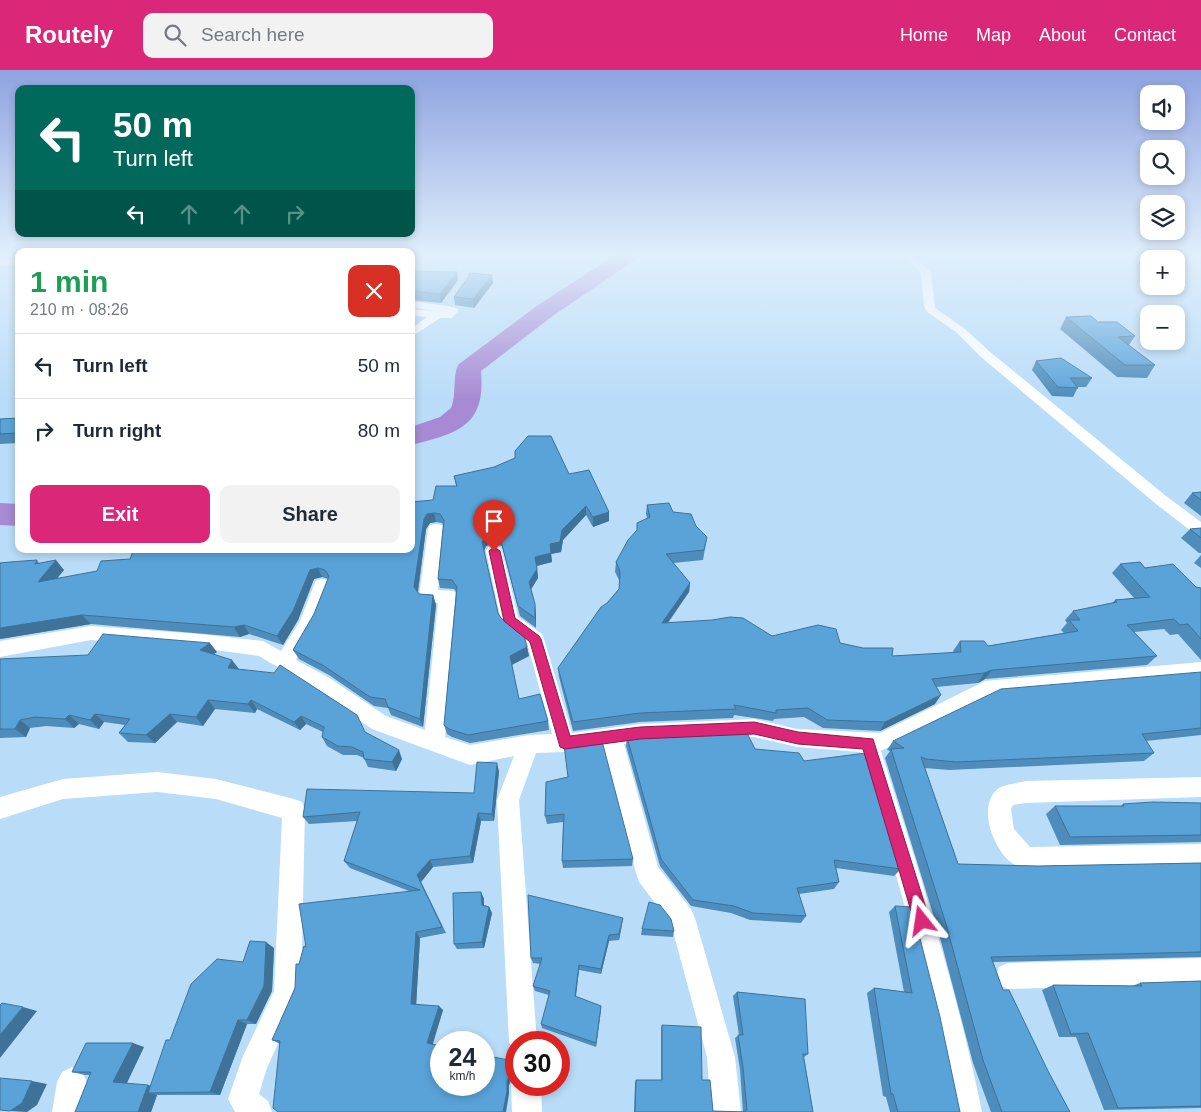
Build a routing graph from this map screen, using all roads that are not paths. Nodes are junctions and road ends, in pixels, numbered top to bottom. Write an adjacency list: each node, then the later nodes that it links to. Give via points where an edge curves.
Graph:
1 (450, 303): 5 (street)
2 (928, 303): 8 (street, via 931,310 960,330 985,354)
3 (415, 305): 5 (street)
4 (415, 312): 5 (street)
5 (443, 312): 6 (street)
6 (415, 331)
7 (436, 529): 15 (street, via 428,597 448,596)
8 (1201, 530)
9 (494, 551): 16 (street, via 510,621 535,639)
10 (322, 585): 12 (street, via 308,623)
11 (0, 649): 12 (street, via 91,633 263,649)
12 (284, 663): 15 (street, via 321,683 379,724)
13 (1201, 670): 17 (street, via 985,689 900,734 882,742)
14 (611, 736): 16 (street); 17 (street, via 754,728 798,738); 30 (street, via 648,873 682,918 721,1057)
15 (434, 742): 18 (street, via 470,755)
16 (565, 743): 18 (street)
17 (868, 743): 31 (street, via 917,903 960,1070)
18 (529, 744): 24 (street, via 508,800)
19 (1201, 787): 21 (street, via 1026,792 1007,796 999,805 999,818 1014,850 1028,859)
20 (0, 808): 28 (street, via 63,789 157,782 216,789 294,810 287,992 253,1066 243,1099)
21 (1201, 856)
22 (1201, 971): 23 (street)
23 (1008, 976)
24 (522, 1031)
25 (72, 1082): 27 (street)
26 (526, 1096): 29 (street)
27 (67, 1112)
28 (257, 1112)
29 (527, 1112)
30 (726, 1112)
31 (967, 1112)

